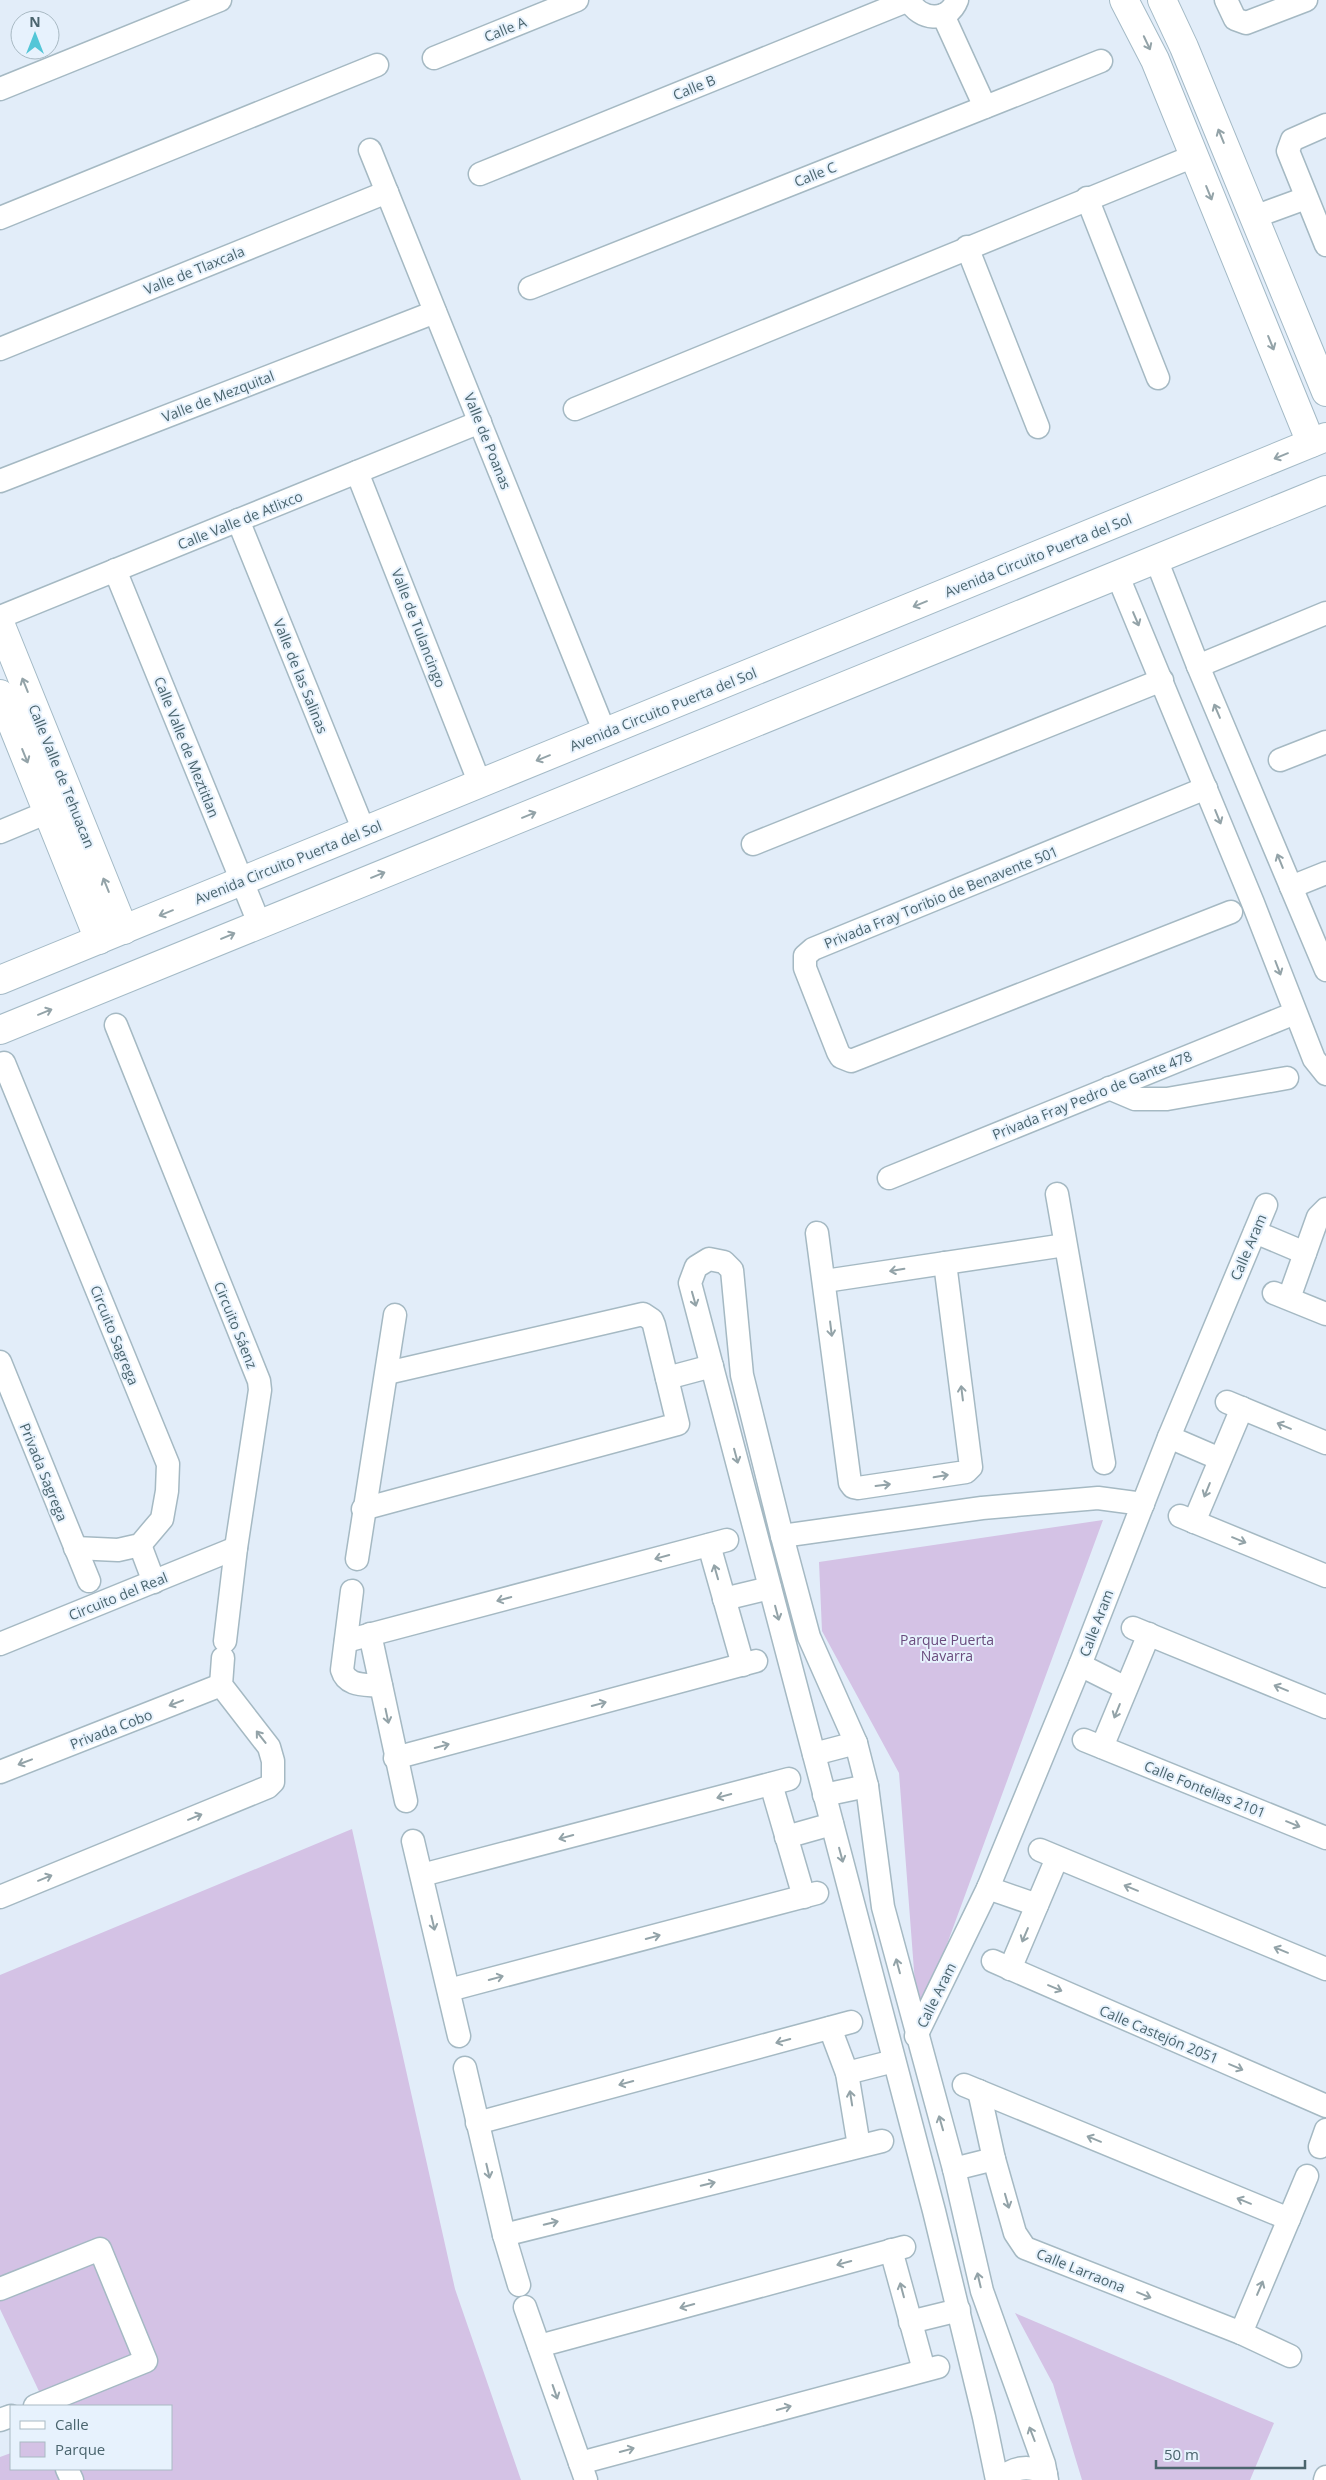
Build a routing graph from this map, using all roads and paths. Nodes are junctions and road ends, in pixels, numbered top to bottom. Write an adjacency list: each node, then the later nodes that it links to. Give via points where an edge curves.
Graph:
1 (220, 0): 12 (street)
2 (577, 0): 9 (street, Calle A)
3 (909, 0): 8 (street, via 913,8 927,16); 17 (street, Calle B)
4 (1124, 0): 16 (street, one-way to 16, via 1154,60)
5 (1162, 0): 21 (street, one-way to 5)
6 (1226, 0): 7 (street, via 1236,19 1246,23)
7 (1306, 0)
8 (950, 8): 13 (street)
9 (434, 58)
10 (1101, 61): 13 (street, Calle C)
11 (376, 65): 22 (street)
12 (0, 89)
13 (985, 107): 27 (street, Calle C)
14 (1326, 125): 20 (street, via 1289,145 1289,156)
15 (370, 150): 18 (street, Valle de Poanas)
16 (1194, 156): 19 (street); 26 (street, one-way to 26)
17 (480, 174)
18 (387, 192): 28 (street, Valle de Poanas); 29 (street, Valle de Tlaxcala)
19 (1087, 198): 24 (street); 30 (street)
20 (1306, 198): 21 (street); 23 (street)
21 (1254, 217): 25 (street)
22 (0, 218)
23 (1326, 245)
24 (967, 247): 32 (street); 34 (street)
25 (1274, 265): 26 (street); 31 (street)
26 (1244, 278): 35 (street, one-way to 35)
27 (530, 288)
28 (435, 312): 33 (street, Valle de Poanas); 37 (street, Valle de Mezquital)
29 (0, 349)
30 (1158, 378)
31 (1326, 392)
32 (575, 409)
33 (480, 422): 36 (street, Calle Valle de Atlixco); 49 (street, Valle de Poanas)
34 (1038, 427)
35 (1319, 440): 49 (street, Avenida Circuito Puerta del Sol, one-way to 49)
36 (357, 472): 39 (street, Calle Valle de Atlixco); 52 (street, Valle de Tulancingo)
37 (0, 481)
38 (1326, 490): 40 (street)
39 (238, 520): 41 (street, Calle Valle de Atlixco); 55 (street, Valle de las Salinas)
40 (1156, 559): 42 (street); 46 (street)
41 (116, 570): 44 (street, Calle Valle de Atlixco); 59 (street, Calle Valle de Meztitlan)
42 (1118, 574): 47 (street, one-way to 47); 62 (street, one-way to 42)
43 (1326, 613): 46 (street)
44 (0, 617)
45 (0, 622): 63 (street, Calle Valle de Tehuacan, one-way to 45)
46 (1198, 666): 60 (street, one-way to 46)
47 (1162, 680): 53 (street); 57 (street)
48 (0, 694): 54 (street, Calle Valle de Tehuacan, one-way to 54)
49 (606, 732): 52 (street, Avenida Circuito Puerta del Sol, one-way to 52)
50 (1326, 742): 51 (street)
51 (1280, 760)
52 (480, 784): 55 (street, Avenida Circuito Puerta del Sol)
53 (1206, 788): 61 (street, Privada Fray Toribio de Benavente 501, via 813,948 805,956 805,968 838,1052 851,1061); 67 (street, one-way to 67)
54 (48, 812): 56 (street); 64 (street, Calle Valle de Tehuacan)
55 (364, 831): 59 (street, Avenida Circuito Puerta del Sol)
56 (0, 832)
57 (753, 844)
58 (1326, 873): 60 (street)
59 (242, 882): 62 (street, Calle Valle de Meztitlan); 63 (street, Avenida Circuito Puerta del Sol, one-way to 63)
60 (1291, 887): 65 (street)
61 (1232, 912)
62 (259, 923): 69 (street, one-way to 62)
63 (124, 930): 64 (street, Avenida Circuito Puerta del Sol)
64 (99, 940): 66 (street, Avenida Circuito Puerta del Sol)
65 (1326, 970)
66 (0, 980)
67 (1295, 1013): 71 (street, via 1314,1060); 73 (street, Privada Fray Pedro de Gante 478)
68 (116, 1025): 102 (street, Circuito Sáenz, via 258,1381 260,1390)
69 (0, 1030)
70 (4, 1063): 74 (street, Circuito Sagrega)
71 (1326, 1074)
72 (1287, 1078): 73 (street, via 1167,1099 1135,1099)
73 (1109, 1088): 75 (street, Privada Fray Pedro de Gante 478)
74 (9, 1103): 100 (street, Circuito Sagrega, via 168,1464 162,1519)
75 (889, 1178)
76 (1057, 1194): 81 (street)
77 (1266, 1205): 79 (street, Calle Aram)
78 (1324, 1210): 82 (street, via 1318,1217)
79 (1255, 1232): 82 (street); 91 (street, Calle Aram)
80 (817, 1233): 84 (street)
81 (1065, 1245): 83 (street); 94 (street)
82 (1305, 1253): 85 (street, via 1281,1296)
83 (945, 1263): 84 (street, one-way to 84); 95 (street, one-way to 83, via 966,1472 971,1467)
84 (825, 1281): 95 (street, one-way to 95, via 850,1483 858,1488)
85 (1326, 1314)
86 (395, 1316): 89 (street)
87 (0, 1362): 101 (street, Privada Sagrega)
88 (712, 1366): 90 (street); 99 (street, one-way to 88, via 742,1374 732,1270 724,1262 709,1259 696,1267 690,1283); 107 (street, one-way to 107)
89 (387, 1373): 90 (street, via 642,1314 654,1325); 97 (street)
90 (667, 1378): 97 (street, via 678,1424)
91 (1169, 1437): 93 (street); 96 (street, Calle Aram)
92 (1326, 1443): 93 (street, one-way to 93, via 1234,1405)
93 (1220, 1459): 104 (street, one-way to 104, via 1187,1519)
94 (1104, 1462)
95 (913, 1481): 98 (street)
96 (1143, 1504): 98 (street, via 1098,1498); 113 (street, Calle Aram)
97 (363, 1510): 103 (street)
98 (918, 1517): 99 (street)
99 (782, 1536): 118 (street, via 809,1637)
100 (140, 1545): 101 (street, via 118,1550); 106 (street)
101 (75, 1548): 105 (street, Privada Sagrega)
102 (236, 1548): 106 (street, Circuito del Real); 114 (street, Circuito Sáenz)
103 (357, 1559)
104 (1326, 1576)
105 (89, 1581)
106 (154, 1582): 112 (street, Circuito del Real)
107 (770, 1588): 109 (street); 119 (street, one-way to 119)
108 (352, 1591): 111 (street)
109 (724, 1599): 110 (street, one-way to 110, via 718,1542); 120 (street, one-way to 109, via 749,1663)
110 (370, 1634): 111 (street); 115 (street)
111 (346, 1641): 115 (street, via 344,1678 350,1682)
112 (0, 1644)
113 (1080, 1665): 116 (street); 130 (street, Calle Aram)
114 (221, 1685): 121 (street, Privada Cobo, one-way to 121); 131 (street, one-way to 114, via 268,1787 274,1775 269,1747)
115 (380, 1686): 120 (street, one-way to 120)
116 (1126, 1688): 117 (street, one-way to 116, via 1141,1631); 127 (street, Calle Fontelias 2101, one-way to 127, via 1093,1743)
117 (1326, 1707)
118 (856, 1744): 119 (street); 122 (street)
119 (814, 1754): 123 (street)
120 (395, 1758): 124 (street)
121 (0, 1772)
122 (866, 1786): 123 (street); 136 (street, one-way to 122, via 883,1907)
123 (824, 1795): 125 (street)
124 (406, 1801)
125 (832, 1824): 126 (street); 137 (street, one-way to 137)
126 (786, 1837): 129 (street, one-way to 129, via 780,1781); 134 (street, one-way to 126, via 810,1895)
127 (1326, 1838)
128 (413, 1841): 129 (street)
129 (422, 1875): 134 (street, one-way to 134)
130 (988, 1888): 132 (street); 136 (street, Calle Aram)
131 (0, 1897)
132 (1037, 1905): 133 (street, one-way to 132, via 1049,1854); 140 (street, Calle Castejón 2051, one-way to 140, via 1002,1965)
133 (1326, 1969)
134 (448, 1990): 135 (street)
135 (459, 2036)
136 (916, 2036): 145 (street, one-way to 136)
137 (894, 2060): 139 (street); 152 (street)
138 (465, 2068): 141 (street)
139 (847, 2073): 141 (street, one-way to 141, via 841,2025); 143 (street, one-way to 139)
140 (1326, 2106)
141 (477, 2123): 148 (street, one-way to 148)
142 (882, 2141): 143 (street)
143 (860, 2146): 148 (street, one-way to 143)
144 (994, 2159): 145 (street); 147 (street, Calle Larraona, one-way to 144, via 972,2088); 154 (street, Calle Larraona, one-way to 154, via 1014,2233 1025,2248)
145 (954, 2169): 159 (street, one-way to 145, via 982,2291)
146 (1307, 2176): 147 (street)
147 (1289, 2219): 154 (street, one-way to 147)
148 (504, 2235): 149 (street)
149 (519, 2285)
150 (0, 2289): 157 (street, via 100,2249 146,2361)
151 (526, 2307): 155 (street)
152 (959, 2310): 153 (street); 160 (street)
153 (910, 2322): 155 (street, one-way to 155, via 898,2248); 158 (street, one-way to 153, via 931,2369)
154 (1241, 2333): 156 (street, Calle Larraona)
155 (539, 2346): 158 (street, one-way to 158)
156 (1290, 2356)
157 (39, 2405)
158 (583, 2471)
159 (1047, 2477): 160 (street, via 1026,2467 1012,2470)
160 (998, 2480)

